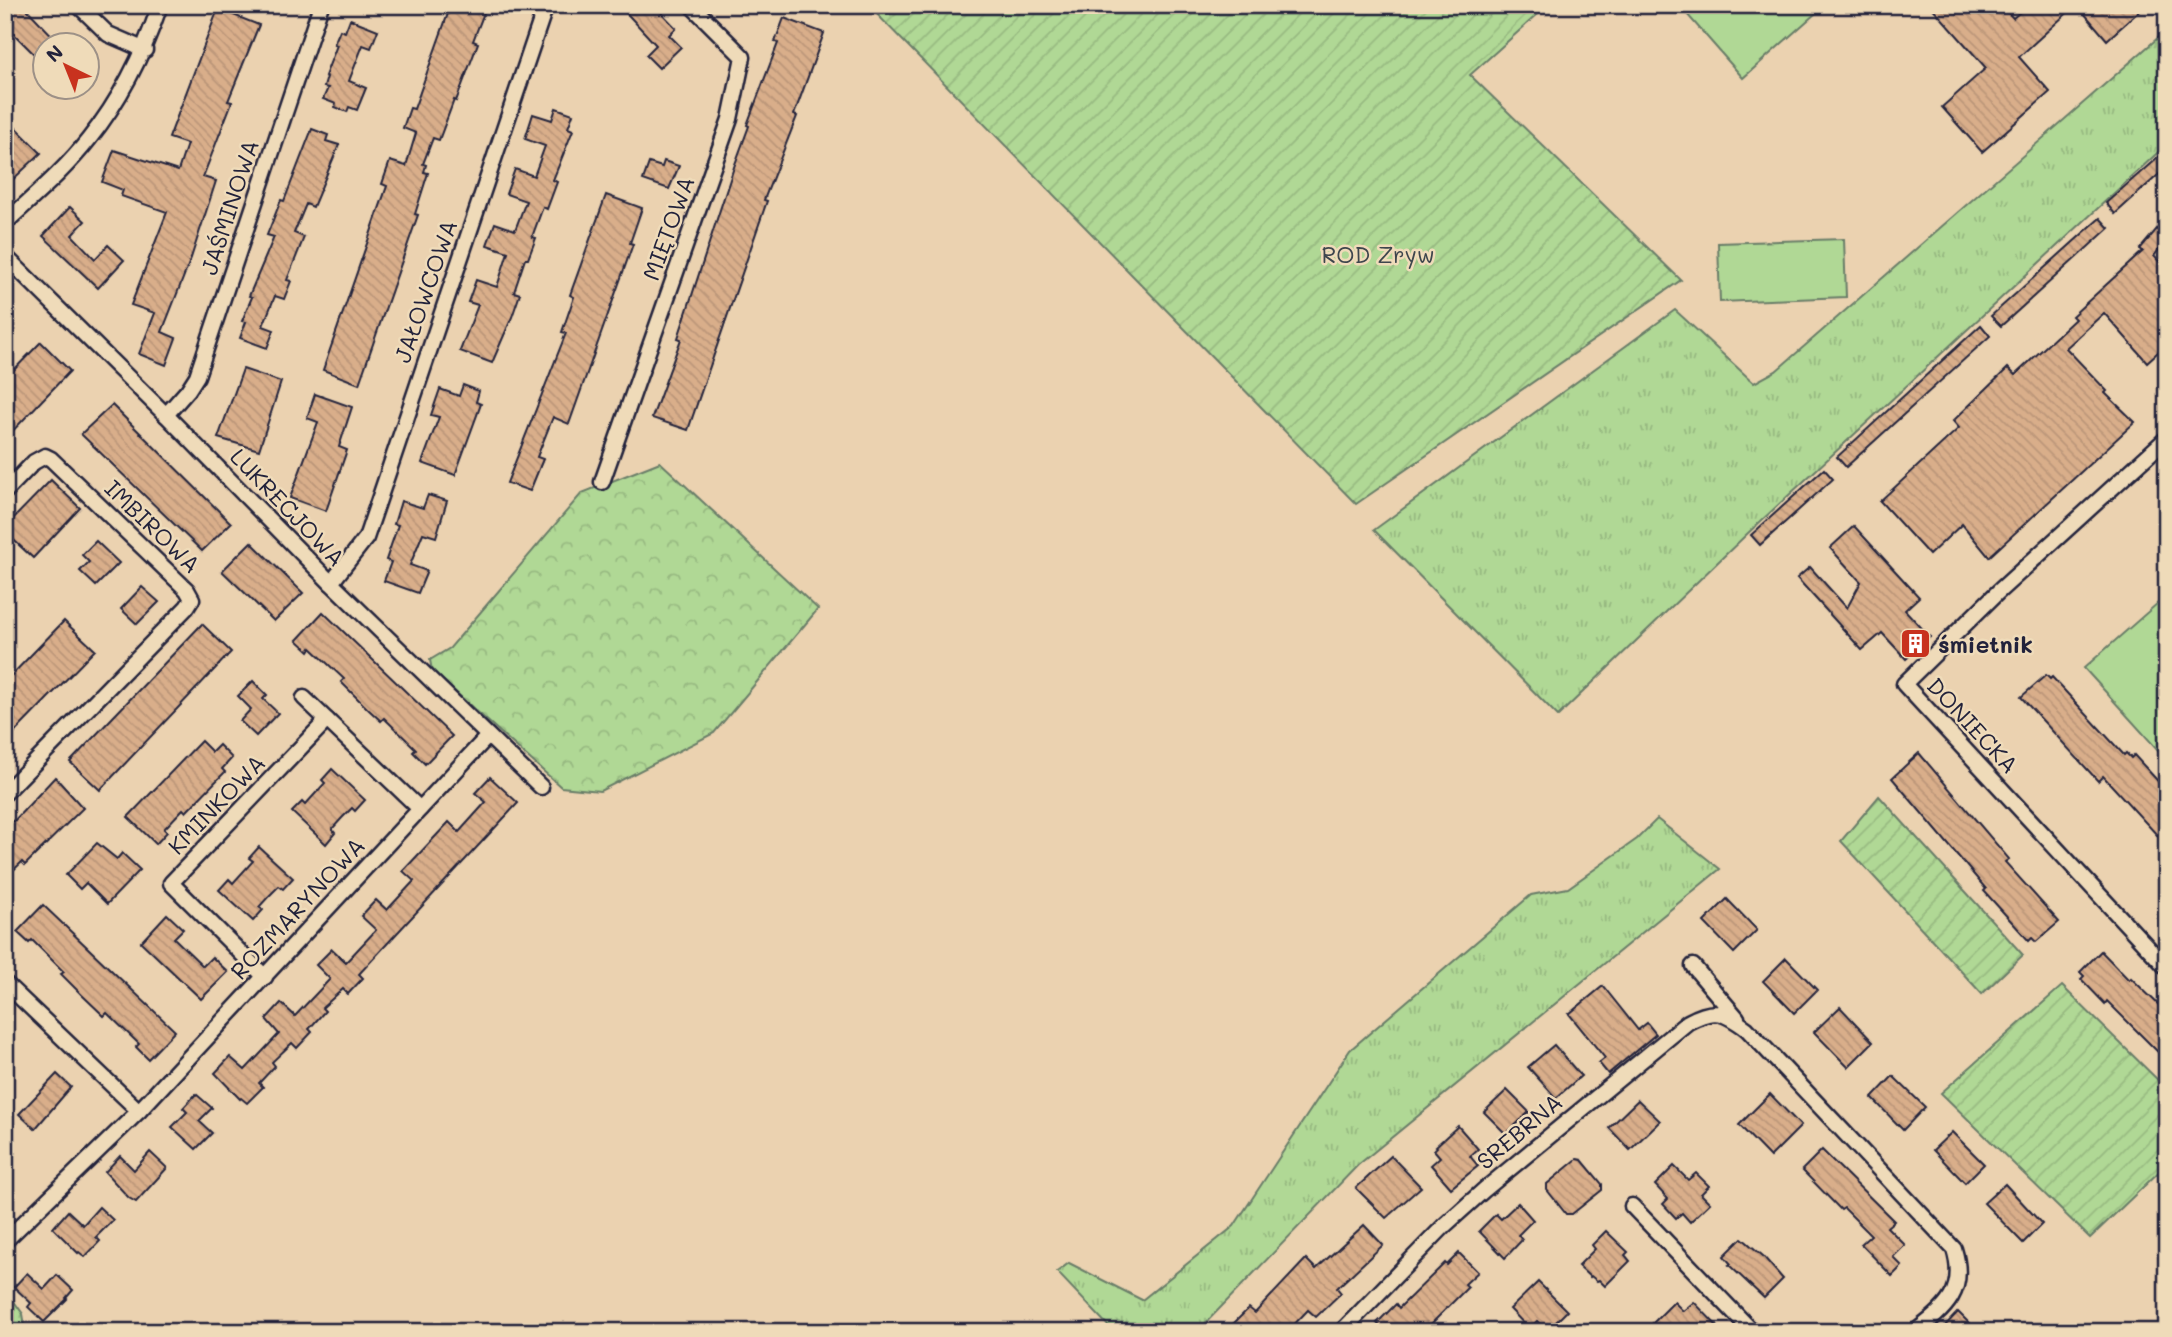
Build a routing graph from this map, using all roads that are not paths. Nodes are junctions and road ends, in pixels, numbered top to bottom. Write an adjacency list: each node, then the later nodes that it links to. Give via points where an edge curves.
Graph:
1 (78, 5): 6 (street, via 108,34)
2 (160, 5): 6 (street)
3 (321, 5): 9 (street, JAŚMINOWA, via 197,376)
4 (546, 5): 13 (street, JAŁOWCOWA, via 366,538)
5 (691, 5): 11 (street, MIĘTOWA, via 743,57 730,119)
6 (145, 50): 7 (street, via 90,138)
7 (5, 223)
8 (5, 256): 9 (street, LUKRECJOWA)
9 (166, 415): 13 (street, LUKRECJOWA)
10 (2167, 438): 21 (street, DONIECKA, via 1905,684)
11 (602, 482)
12 (5, 492): 18 (street, IMBIROWA, via 34,462 45,456 51,459 192,598)
13 (331, 583): 16 (street, LUKRECJOWA)
14 (304, 698): 15 (street)
15 (327, 720): 19 (street); 22 (street, KMINKOWA, via 171,883)
16 (488, 736): 17 (street, LUKRECJOWA); 19 (street, ROZMARYNOWA)
17 (541, 787)
18 (5, 793)
19 (420, 809): 22 (street, ROZMARYNOWA)
20 (1693, 966): 24 (street, SREBRNA)
21 (2167, 968)
22 (265, 977): 25 (street, ROZMARYNOWA)
23 (5, 983): 25 (street)
24 (1747, 1030): 28 (street, SREBRNA, via 1723,1013 1702,1014 1688,1022 1484,1190); 30 (street, SREBRNA, via 1954,1249 1958,1273 1952,1297)
25 (139, 1111): 27 (street, ROZMARYNOWA)
26 (1632, 1206): 29 (street)
27 (5, 1241)
28 (1341, 1332)
29 (1753, 1332)
30 (1915, 1332)

